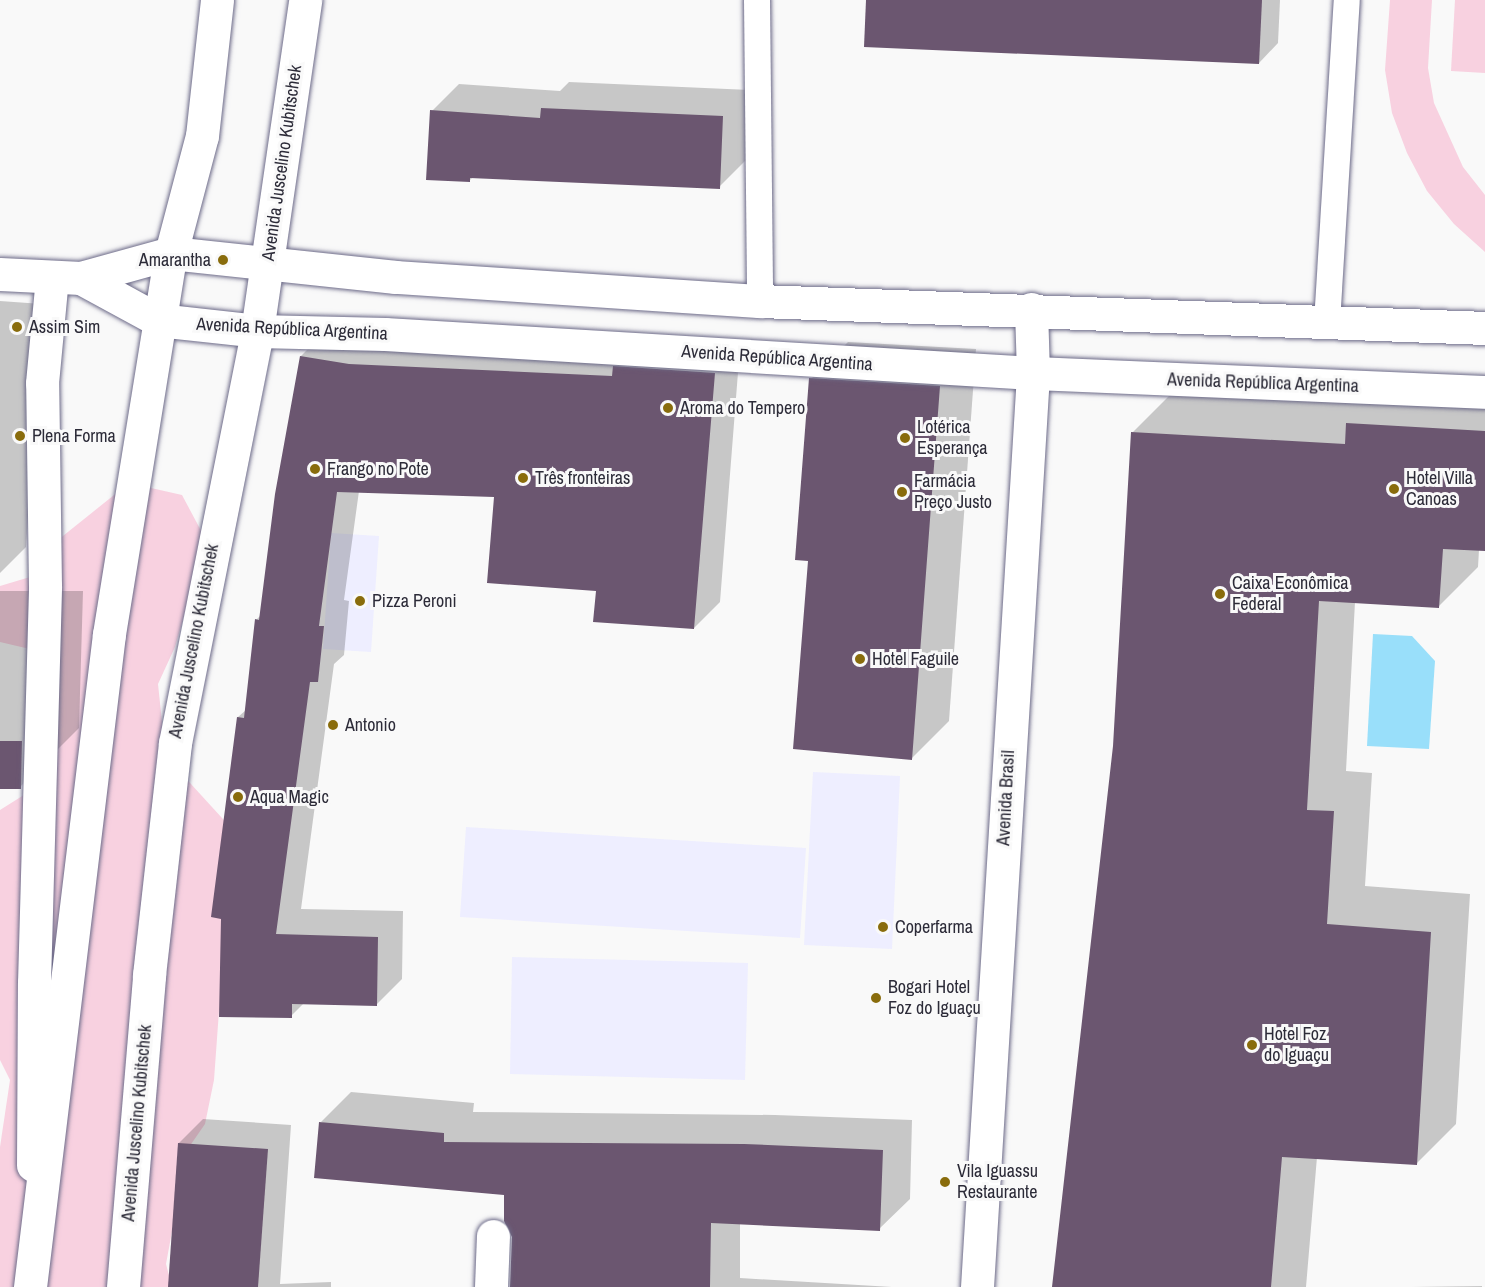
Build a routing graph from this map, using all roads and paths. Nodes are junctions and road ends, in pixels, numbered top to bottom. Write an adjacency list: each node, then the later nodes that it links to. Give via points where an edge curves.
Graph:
1 (217, 0): 5 (main road, via 202,136)
2 (305, 0): 6 (main road, Avenida Juscelino Kubitschek)
3 (757, 0): 9 (lane)
4 (1347, 0): 12 (lane)
5 (171, 253): 6 (main road, Avenida República Argentina); 8 (main road, Avenida República Argentina); 11 (main road)
6 (267, 266): 9 (main road, Avenida República Argentina); 14 (main road, Avenida Juscelino Kubitschek)
7 (0, 274): 8 (main road, Avenida República Argentina)
8 (66, 278): 11 (main road, Avenida República Argentina); 18 (main road, via 42,383 45,586 34,983)
9 (760, 301): 10 (main road, Avenida República Argentina)
10 (1031, 309): 12 (main road, Avenida República Argentina); 15 (main road, Avenida Brasil)
11 (159, 320): 14 (main road, Avenida República Argentina); 18 (main road, via 109,634)
12 (1327, 323): 13 (main road, Avenida República Argentina)
13 (1485, 328)
14 (257, 331): 15 (main road, Avenida República Argentina, via 385,334); 19 (main road, Avenida Juscelino Kubitschek, via 175,742 148,975)
15 (1033, 374): 16 (main road, Avenida República Argentina); 21 (main road, Avenida Brasil)
16 (1485, 392)
17 (493, 1236): 20 (main road)
18 (32, 1273)
19 (123, 1287)
20 (491, 1287)
21 (977, 1287)

